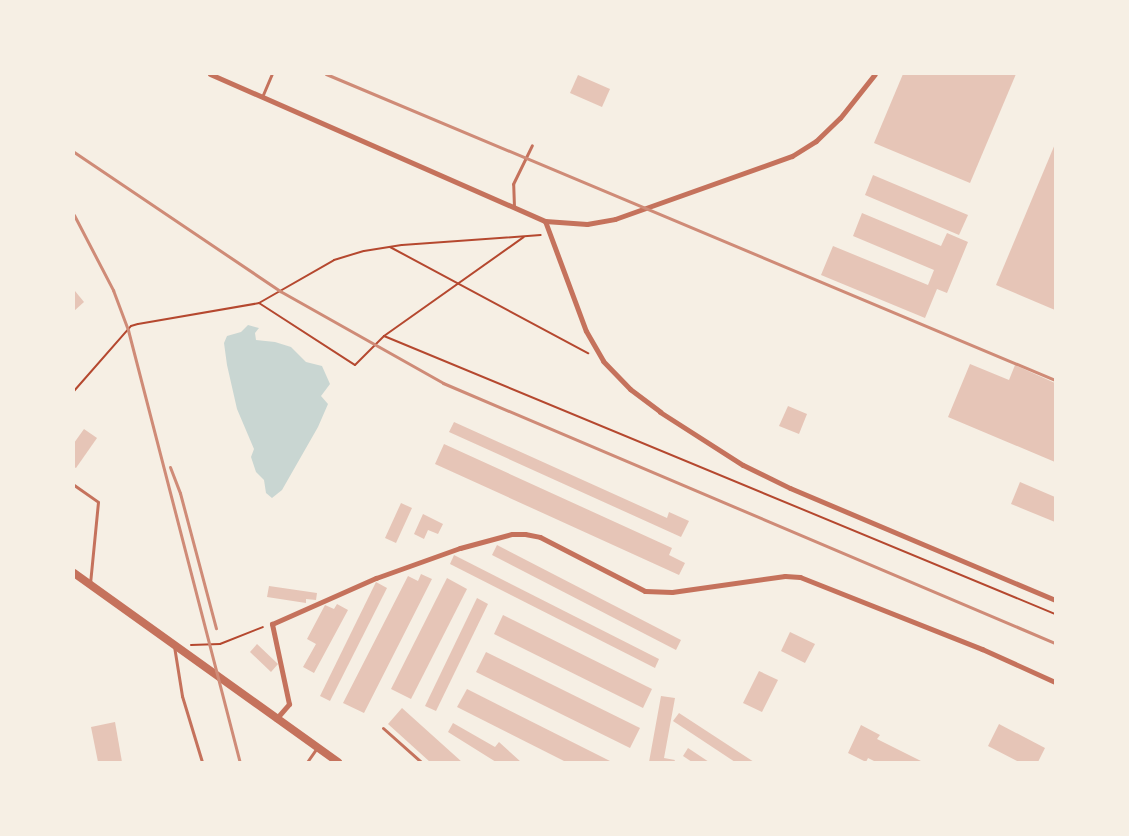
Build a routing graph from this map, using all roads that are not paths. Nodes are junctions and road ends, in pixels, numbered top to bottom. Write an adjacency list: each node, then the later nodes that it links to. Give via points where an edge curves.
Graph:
1 (210, 74): 4 (street)
2 (272, 74): 4 (lane)
3 (875, 74): 7 (street, via 840,118 816,141 792,156 615,219 587,224)
4 (262, 97): 6 (street)
5 (532, 144): 6 (lane, via 513,184)
6 (514, 207): 7 (street)
7 (545, 221): 11 (street, via 586,331 603,361 630,389 660,412 743,464 790,488)
8 (74, 485): 10 (lane, via 98,502)
9 (74, 573): 10 (street)
10 (90, 584): 12 (street)
11 (1055, 600)
12 (174, 645): 14 (street); 17 (lane, via 182,696)
13 (1055, 682): 14 (street, via 800,577 785,576 672,592 645,591 540,537 512,534 460,548 376,578 272,624 289,704)
14 (276, 720): 16 (street)
15 (382, 728): 20 (lane)
16 (316, 748): 18 (lane); 19 (street)
17 (202, 762)
18 (307, 762)
19 (338, 762)
20 (421, 762)

